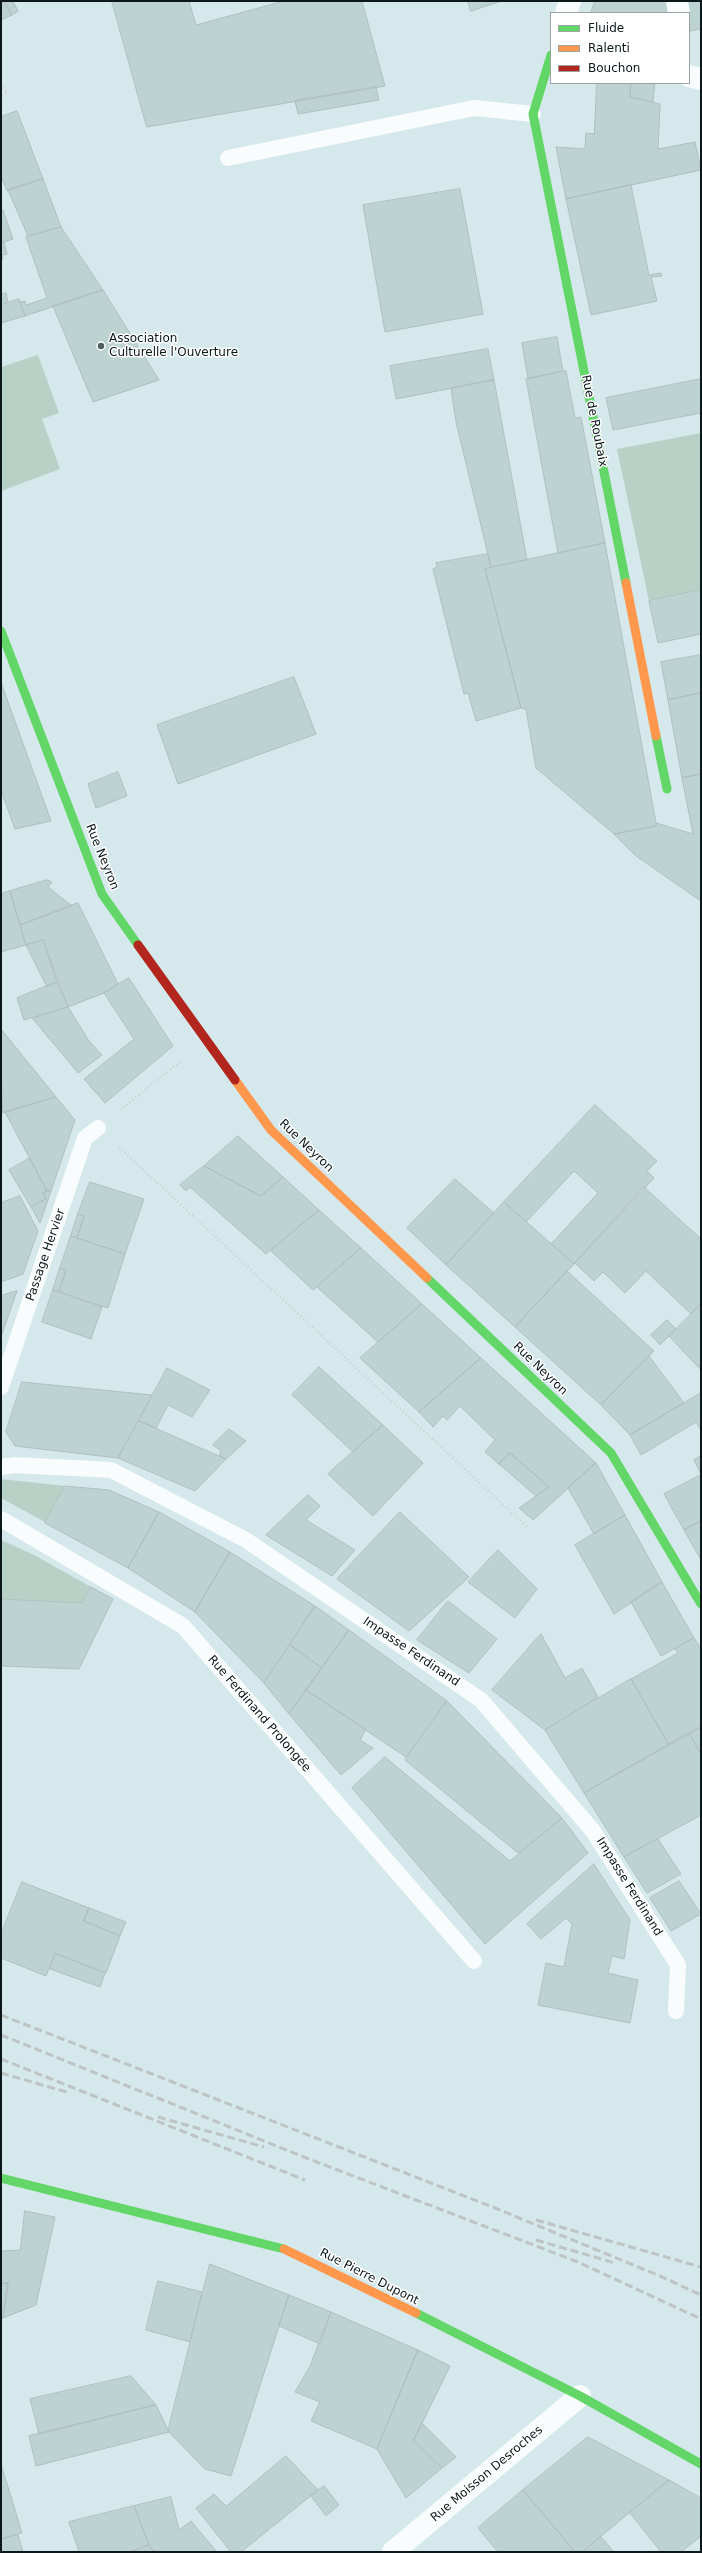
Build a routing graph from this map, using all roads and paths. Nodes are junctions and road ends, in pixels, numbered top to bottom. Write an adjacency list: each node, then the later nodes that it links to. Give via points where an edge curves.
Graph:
1 (570, 1): 3 (street)
2 (677, 1): 4 (street)
3 (566, 12)
4 (679, 12)
5 (550, 57): 8 (street, Rue de Roubaix)
6 (1, 84): 7 (path, via 7,94)
7 (1, 97)
8 (533, 114): 9 (lane, via 474,108); 11 (street, Rue de Roubaix)
9 (228, 158)
10 (1, 631): 12 (street, Rue Neyron, via 102,894)
11 (667, 789)
12 (206, 1041): 13 (path); 19 (street, Rue Neyron, via 271,1130 611,1453)
13 (143, 1091)
14 (98, 1128): 15 (lane, Passage Hervier, via 85,1138); 18 (path)
15 (1, 1387)
16 (1, 1467): 21 (lane, Impasse Ferdinand, via 15,1465 111,1470 246,1540 481,1700 593,1831 674,1958 678,1965)
17 (1, 1519): 20 (lane, Rue Ferdinand Prolongée, via 183,1626)
18 (527, 1527)
19 (701, 1604)
20 (474, 1961)
21 (676, 2011)
22 (1, 2178): 23 (street, Rue Pierre Dupont, via 292,2251)
23 (580, 2396): 24 (street, Rue Pierre Dupont); 25 (street, Rue Moisson Desroches)
24 (701, 2464)
25 (393, 2552)

